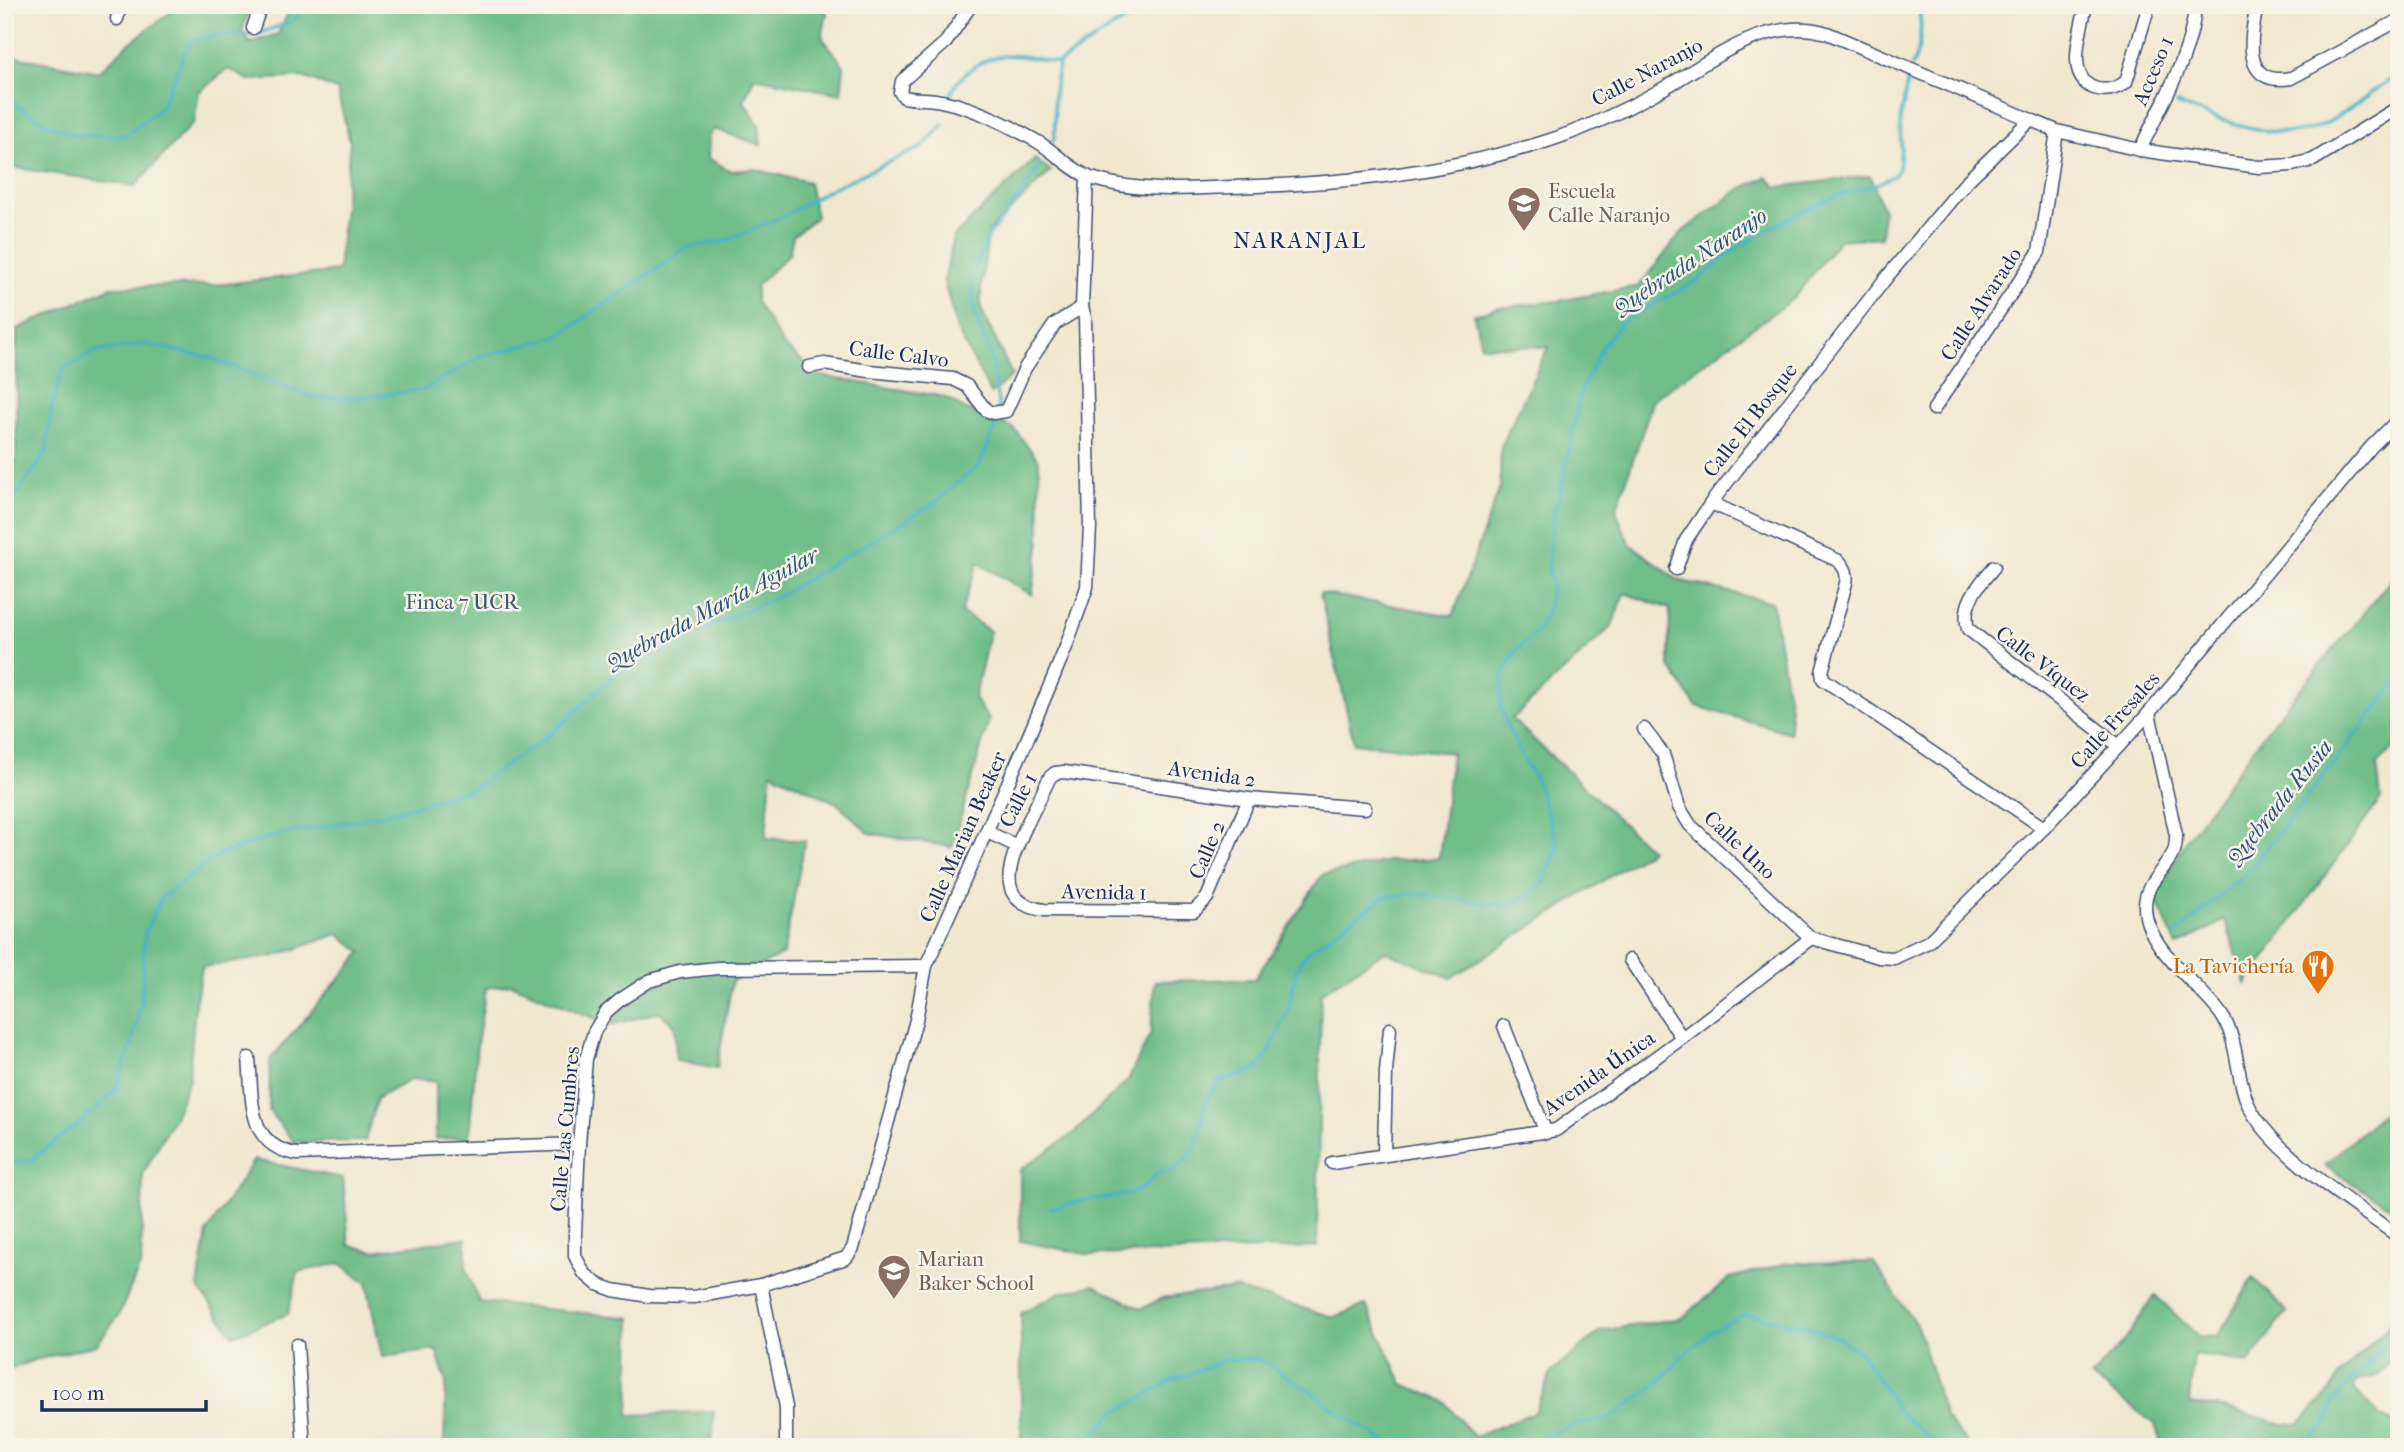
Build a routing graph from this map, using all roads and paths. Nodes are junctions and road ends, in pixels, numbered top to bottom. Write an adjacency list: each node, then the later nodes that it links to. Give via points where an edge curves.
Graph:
1 (261, 5): 8 (street)
2 (971, 5): 13 (street, via 946,42 902,81 900,92 904,97 966,108 1000,123 1039,143)
3 (2086, 5): 4 (street, via 2076,59 2078,72 2084,82 2105,90 2126,82)
4 (2149, 5)
5 (2195, 5): 12 (street, Acceso 1, via 2188,41)
6 (2257, 5): 7 (street, via 2250,53 2270,78 2291,78)
7 (2399, 20)
8 (253, 28)
9 (2399, 107): 12 (street, Calle Naranjo, via 2313,160 2292,165 2259,167)
10 (2030, 120): 11 (street, Calle Naranjo); 13 (street, Calle Naranjo, via 1826,33 1797,27 1776,30 1732,48 1656,93 1588,124 1458,165 1322,184 1157,190); 18 (street, Calle El Bosque, via 1943,209)
11 (2057, 131): 12 (street, Calle Naranjo); 16 (street, Calle Alvarado, via 2039,252)
12 (2140, 150)
13 (1087, 177): 14 (street, Calle Marian Beaker)
14 (1082, 307): 15 (street, Calle Calvo, via 1055,324 1026,368 1006,411 1000,413 986,410 967,386 953,379 824,364); 28 (street, Calle Marian Beaker, via 1089,461 1087,587)
15 (809, 367)
16 (1934, 409)
17 (2399, 419): 21 (street, Calle Fresales)
18 (1711, 503): 20 (street, via 1686,540); 27 (street, Calle El Bosque, via 1839,562 1847,577 1824,679)
19 (1994, 567): 23 (street, Calle Víquez, via 1968,605 1968,629)
20 (1675, 569)
21 (2149, 713): 23 (street, Calle Fresales); 43 (street, via 2176,835 2174,850 2151,883 2144,904 2149,930 2161,950 2222,1016 2256,1118 2287,1154)
22 (1644, 729): 32 (street, Calle Uno, via 1663,754 1679,807 1690,825)
23 (2119, 746): 27 (street, Calle Fresales)
24 (1055, 773): 25 (street, Avenida 2); 29 (street, Calle 1)
25 (1249, 799): 26 (street, Avenida 2); 31 (street, Calle 2, via 1207,898)
26 (1365, 808)
27 (2044, 828): 32 (street, Calle Fresales, via 1928,942 1909,953 1879,957)
28 (988, 832): 29 (street, Calle 1); 34 (street, Calle Marian Beaker)
29 (1017, 846): 30 (street, Calle 1, via 1009,877)
30 (1016, 898): 31 (street, Avenida 1, via 1044,910)
31 (1194, 911)
32 (1811, 938): 37 (street, Avenida Única)
33 (1630, 960): 37 (street)
34 (926, 966): 40 (street, Calle Las Cumbres, via 717,968 649,981 606,1012 594,1032 586,1059); 44 (street, Calle Marian Beaker, via 916,1020 853,1248 846,1258)
35 (1504, 1026): 39 (street)
36 (1390, 1030): 41 (street)
37 (1682, 1038): 39 (street, Avenida Única, via 1564,1126)
38 (249, 1058): 40 (street, via 256,1126 281,1152)
39 (1546, 1133): 41 (street, Avenida Única)
40 (579, 1144): 44 (street, Calle Las Cumbres, via 575,1256 597,1284 649,1296 694,1297)
41 (1384, 1154): 42 (street, Avenida Única)
42 (1332, 1163)
43 (2399, 1237)
44 (761, 1284): 47 (street, via 786,1407)
45 (297, 1345): 46 (street)
46 (304, 1447)
47 (786, 1447)

